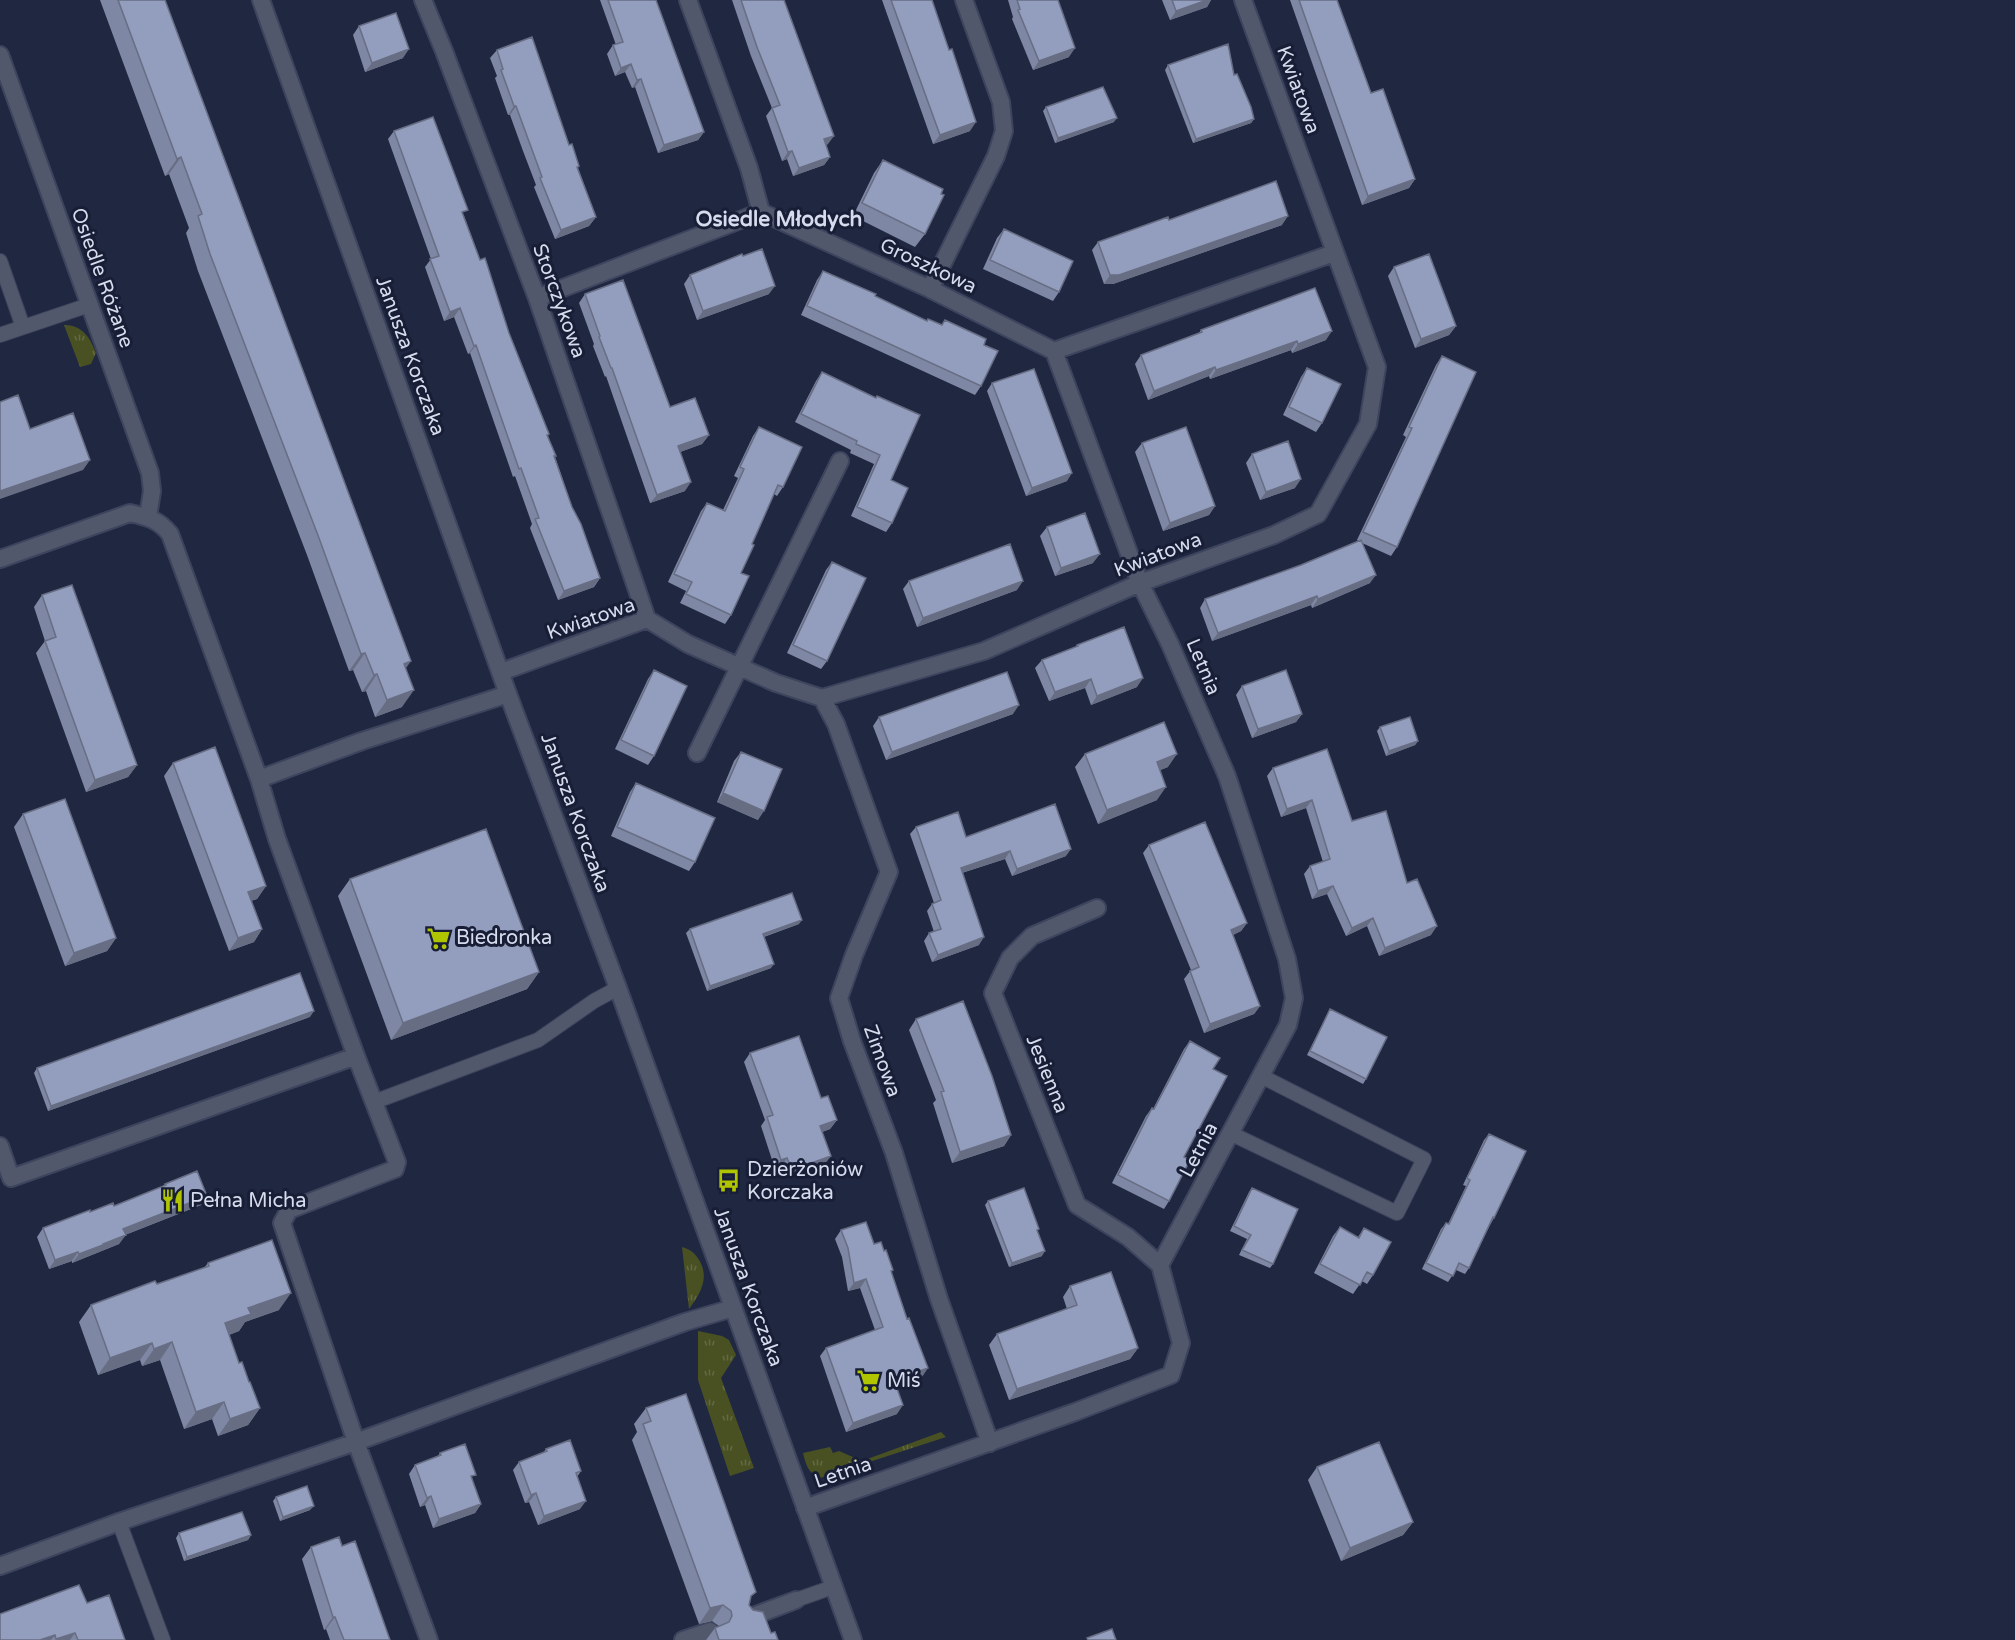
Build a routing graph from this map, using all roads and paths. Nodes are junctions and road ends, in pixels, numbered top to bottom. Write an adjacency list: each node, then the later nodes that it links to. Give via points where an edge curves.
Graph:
1 (261, 0): 22 (street, Janusza Korczaka)
2 (423, 0): 11 (street, Storczykowa)
3 (688, 0): 7 (street)
4 (964, 0): 10 (street, via 1001,102 1004,131 996,156)
5 (1243, 0): 8 (street, Kwiatowa)
6 (0, 55): 12 (street, Osiedle Różane)
7 (761, 212): 10 (street, Groszkowa); 11 (street)
8 (1334, 252): 15 (street); 19 (street, Kwiatowa, via 1377,367 1368,424 1318,514 1274,535)
9 (0, 261): 13 (lane)
10 (930, 289): 15 (street, Groszkowa)
11 (537, 298): 20 (street, Storczykowa)
12 (89, 305): 13 (lane); 17 (street, Osiedle Różane, via 150,473)
13 (23, 327): 14 (lane)
14 (0, 335)
15 (1054, 351): 19 (street)
16 (840, 461): 21 (street)
17 (148, 517): 18 (street, via 130,513); 26 (street, via 162,524 170,534)
18 (0, 559)
19 (1140, 583): 24 (street, Kwiatowa, via 984,651); 30 (street, Letnia, via 1227,776 1287,959 1294,998 1288,1025)
20 (647, 618): 21 (street, Kwiatowa, via 688,644); 22 (street, Kwiatowa)
21 (740, 666): 24 (street, Kwiatowa); 25 (street)
22 (501, 672): 23 (street, Janusza Korczaka)
23 (508, 694): 26 (street); 28 (street, Janusza Korczaka)
24 (822, 698): 37 (street, Zimowa, via 836,724 889,872 838,998)
25 (697, 753)
26 (259, 779): 29 (street)
27 (1097, 908): 34 (street, Jesienna, via 1032,936 1010,958 993,993 1077,1205 1128,1237)
28 (618, 988): 31 (lane, via 538,1040); 35 (street, Janusza Korczaka)
29 (356, 1056): 31 (street); 33 (street, via 11,1178)
30 (1261, 1076): 32 (street, Letnia); 32 (lane, via 1424,1159 1397,1213)
31 (374, 1102): 36 (street, via 397,1162 395,1169 289,1210 282,1223)
32 (1232, 1134): 34 (street, Letnia)
33 (0, 1146)
34 (1160, 1265): 37 (street, Letnia, via 1181,1343 1171,1375)
35 (733, 1308): 36 (street); 38 (street, Janusza Korczaka)
36 (356, 1442): 39 (street); 46 (street)
37 (990, 1443): 38 (street, Letnia)
38 (805, 1508): 41 (street, Janusza Korczaka)
39 (119, 1522): 40 (street); 45 (lane)
40 (0, 1566)
41 (833, 1587): 42 (lane); 48 (street, Janusza Korczaka)
42 (796, 1600): 43 (street)
43 (748, 1618)
44 (710, 1631): 47 (street)
45 (163, 1640)
46 (429, 1640)
47 (683, 1640)
48 (853, 1640)

